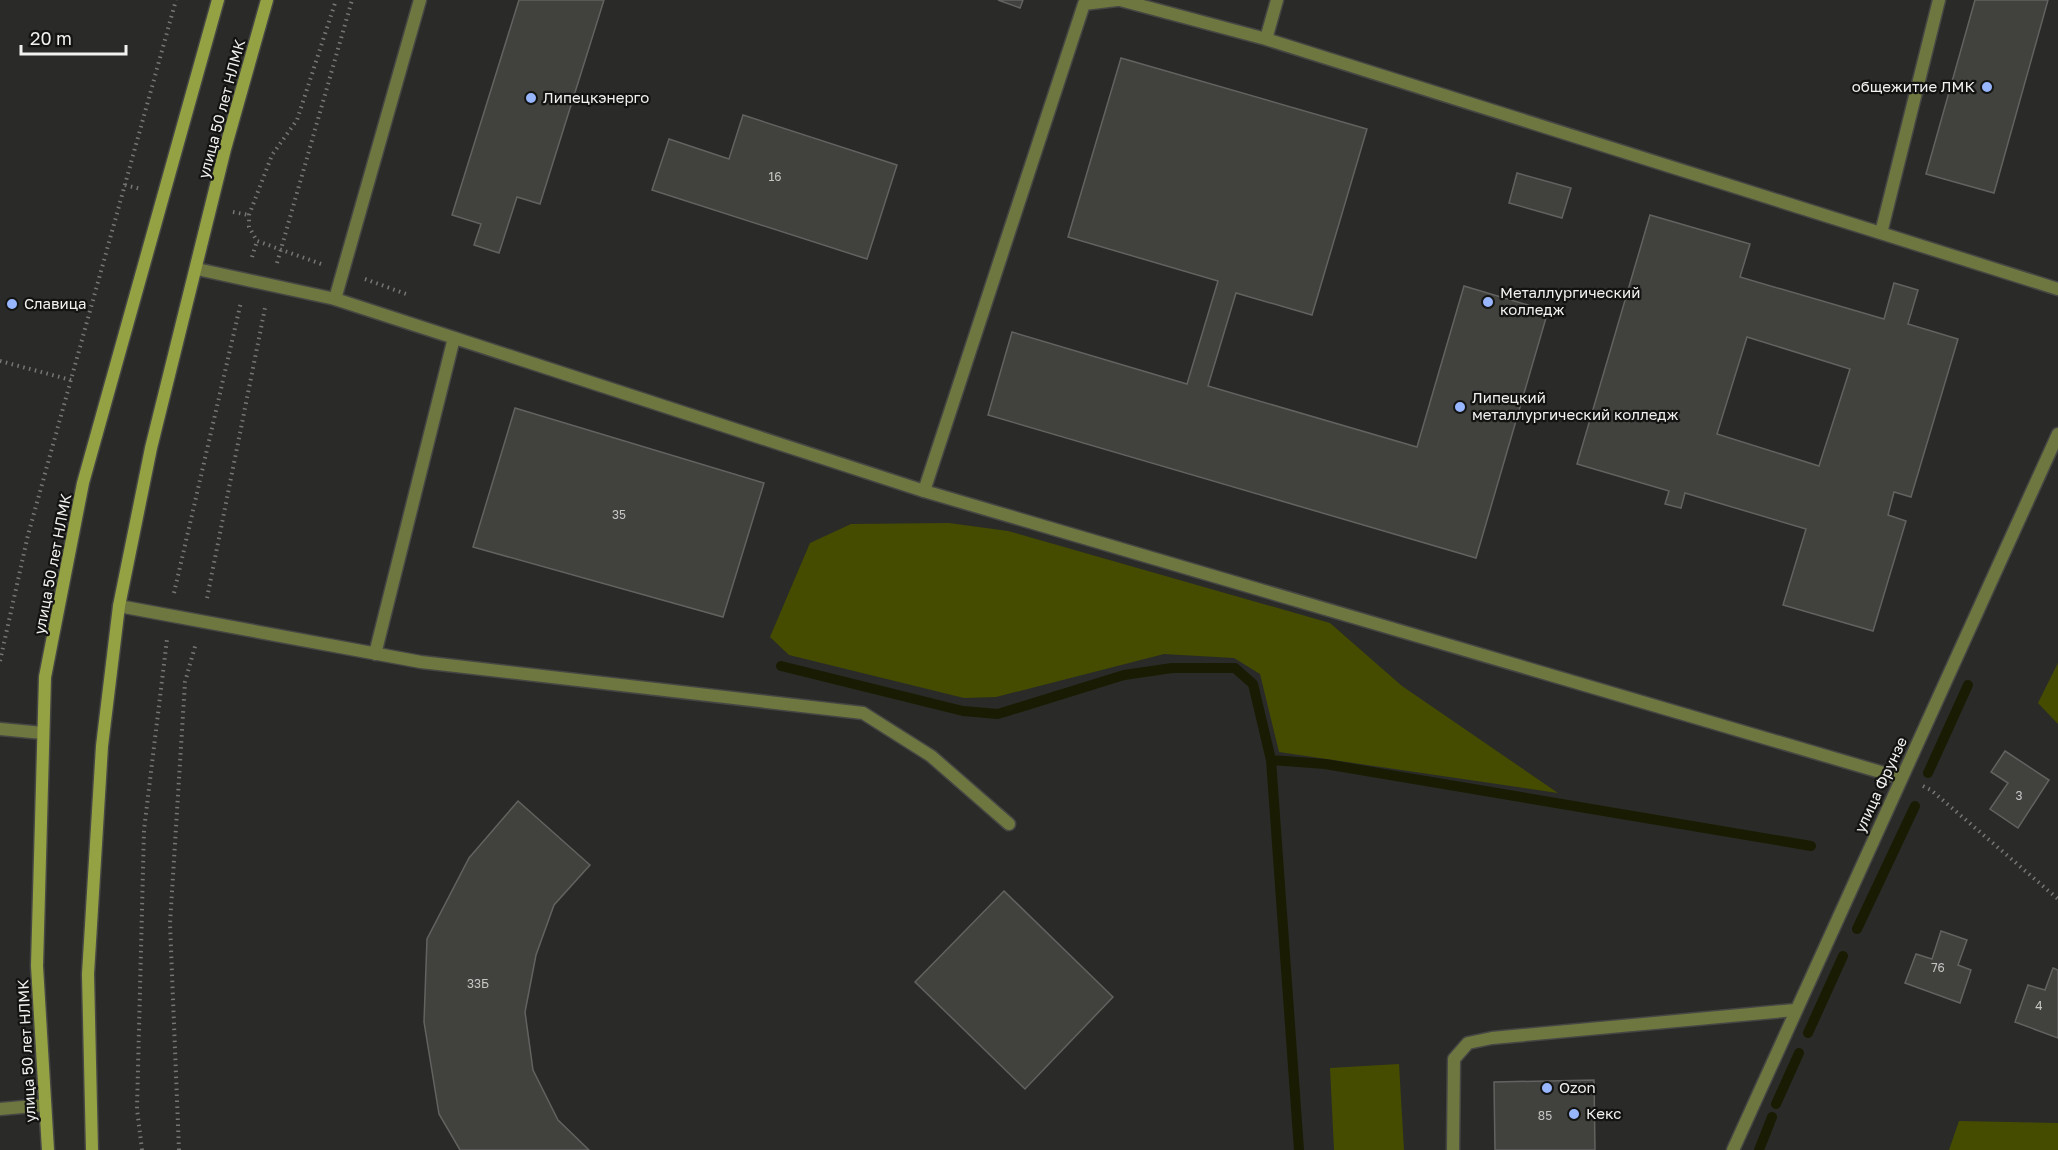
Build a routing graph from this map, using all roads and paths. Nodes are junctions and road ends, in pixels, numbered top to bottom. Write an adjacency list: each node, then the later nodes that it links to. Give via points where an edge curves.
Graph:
1 (176, 0): 19 (path)
2 (218, 0): 28 (main road, улица 50 лет НЛМК, via 83,483 45,677)
3 (267, 0): 12 (main road, улица 50 лет НЛМК, via 225,149)
4 (352, 0): 14 (path)
5 (420, 0): 16 (street)
6 (1118, 0): 9 (street); 21 (street, via 1084,4)
7 (1277, 0): 9 (street)
8 (1939, 0): 10 (street)
9 (1266, 39): 10 (street)
10 (1881, 233): 15 (street)
11 (257, 241): 13 (path)
12 (197, 269): 13 (street); 22 (main road, улица 50 лет НЛМК, via 151,448)
13 (246, 280): 14 (street); 23 (path)
14 (270, 285): 16 (street); 24 (path)
15 (2058, 289)
16 (335, 298): 17 (street)
17 (454, 338): 21 (street); 25 (street)
18 (0, 361): 19 (path)
19 (71, 380): 26 (path, via 28,535)
20 (2058, 434): 29 (street, улица Фрунзе)
21 (924, 492): 29 (street)
22 (119, 606): 23 (street); 37 (main road, улица 50 лет НЛМК, via 102,746 88,974)
23 (169, 615): 24 (street); 38 (path, via 144,830 136,1109)
24 (202, 622): 25 (street); 39 (path, via 185,682 170,924)
25 (375, 654): 31 (street, via 863,713 931,756)
26 (0, 661)
27 (0, 729): 28 (street)
28 (44, 734): 34 (main road, улица 50 лет НЛМК, via 38,966)
29 (1901, 778): 33 (street, улица Фрунзе)
30 (1931, 790): 32 (path)
31 (1009, 824)
32 (2058, 899)
33 (1795, 1010): 40 (street, via 1468,1043 1454,1059); 41 (street, улица Фрунзе)
34 (45, 1105): 35 (street); 36 (main road, улица 50 лет НЛМК)
35 (0, 1109)
36 (48, 1150)
37 (92, 1150)
38 (142, 1150)
39 (179, 1150)
40 (1453, 1150)
41 (1733, 1150)

